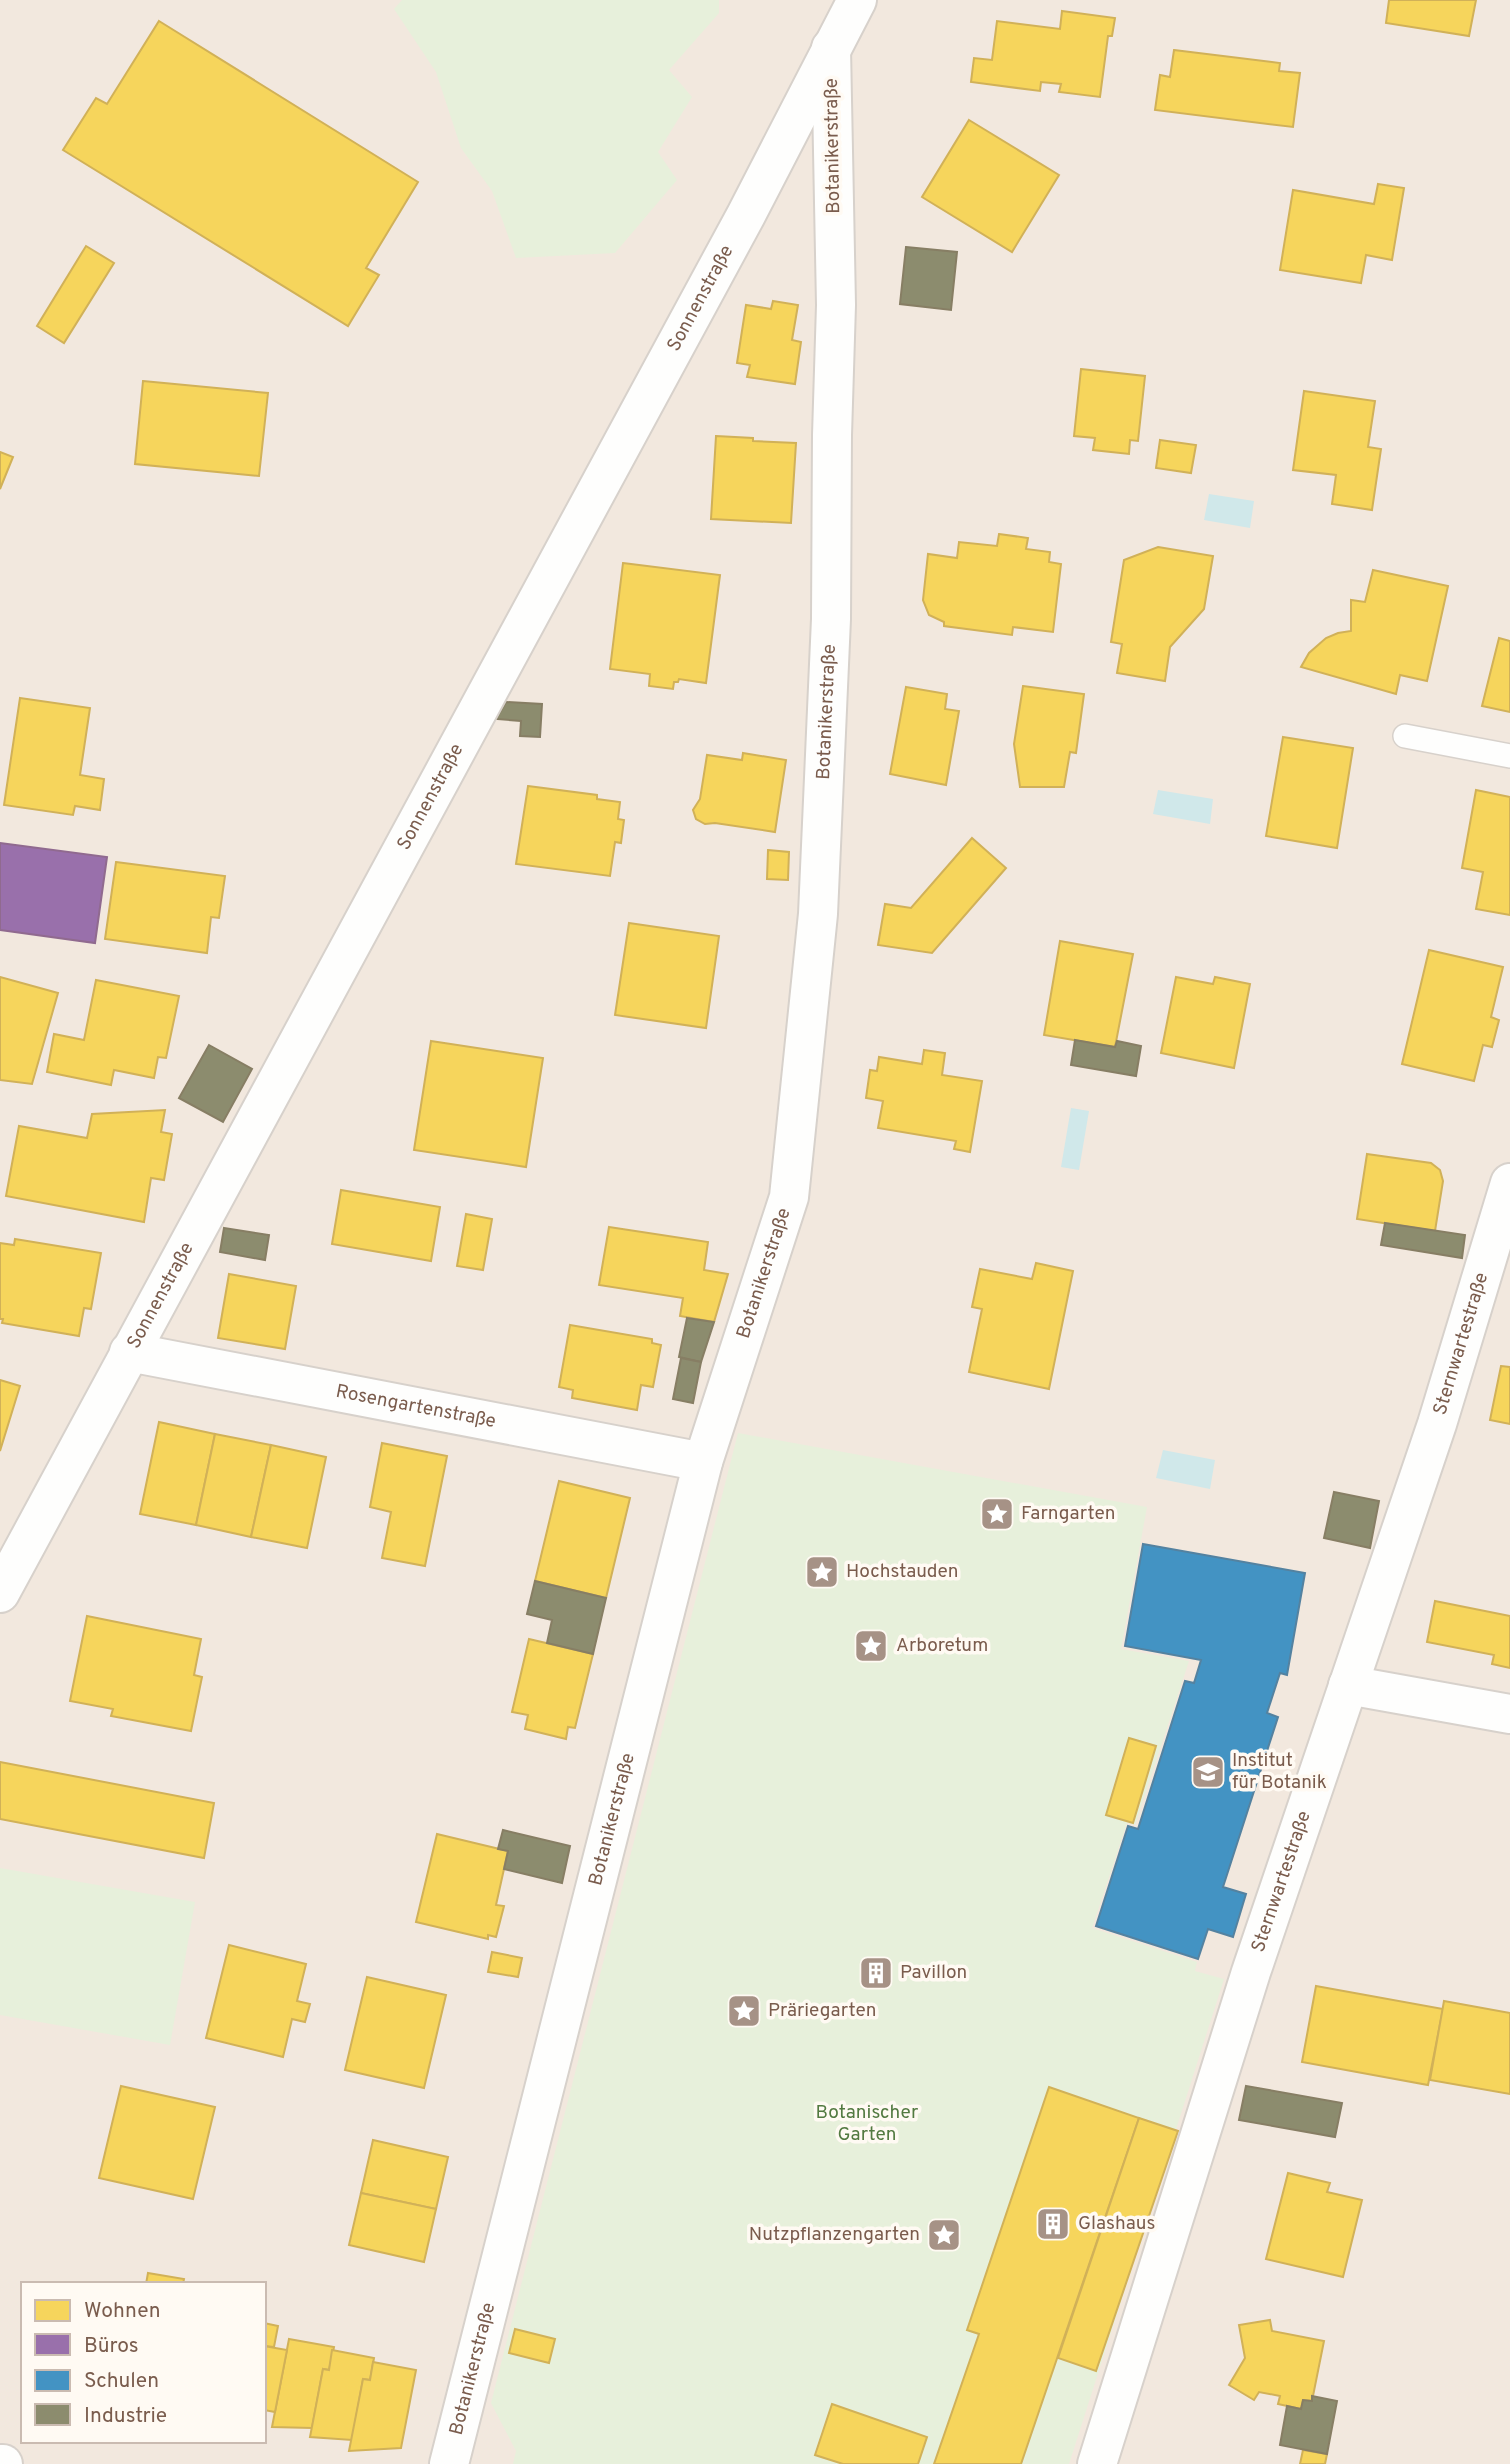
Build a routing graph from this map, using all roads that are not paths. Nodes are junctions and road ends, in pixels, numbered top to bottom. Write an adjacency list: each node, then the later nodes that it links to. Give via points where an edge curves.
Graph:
1 (857, 0): 2 (street, Sonnenstraße)
2 (831, 48): 6 (street, Sonnenstraße, via 746,215); 7 (street, Botanikerstraße, via 836,282 831,619 818,914 789,1197)
3 (1405, 736): 4 (lane)
4 (1510, 756)
5 (1510, 1183): 9 (street, Sternwartestraße, via 1437,1424)
6 (129, 1352): 7 (street, Rosengartenstraße); 8 (street, Sonnenstraße)
7 (703, 1462): 11 (street, Botanikerstraße)
8 (0, 1593)
9 (1348, 1685): 10 (street); 12 (street, Sternwartestraße, via 1251,1972)
10 (1510, 1714)
11 (449, 2464)
12 (1097, 2464)

